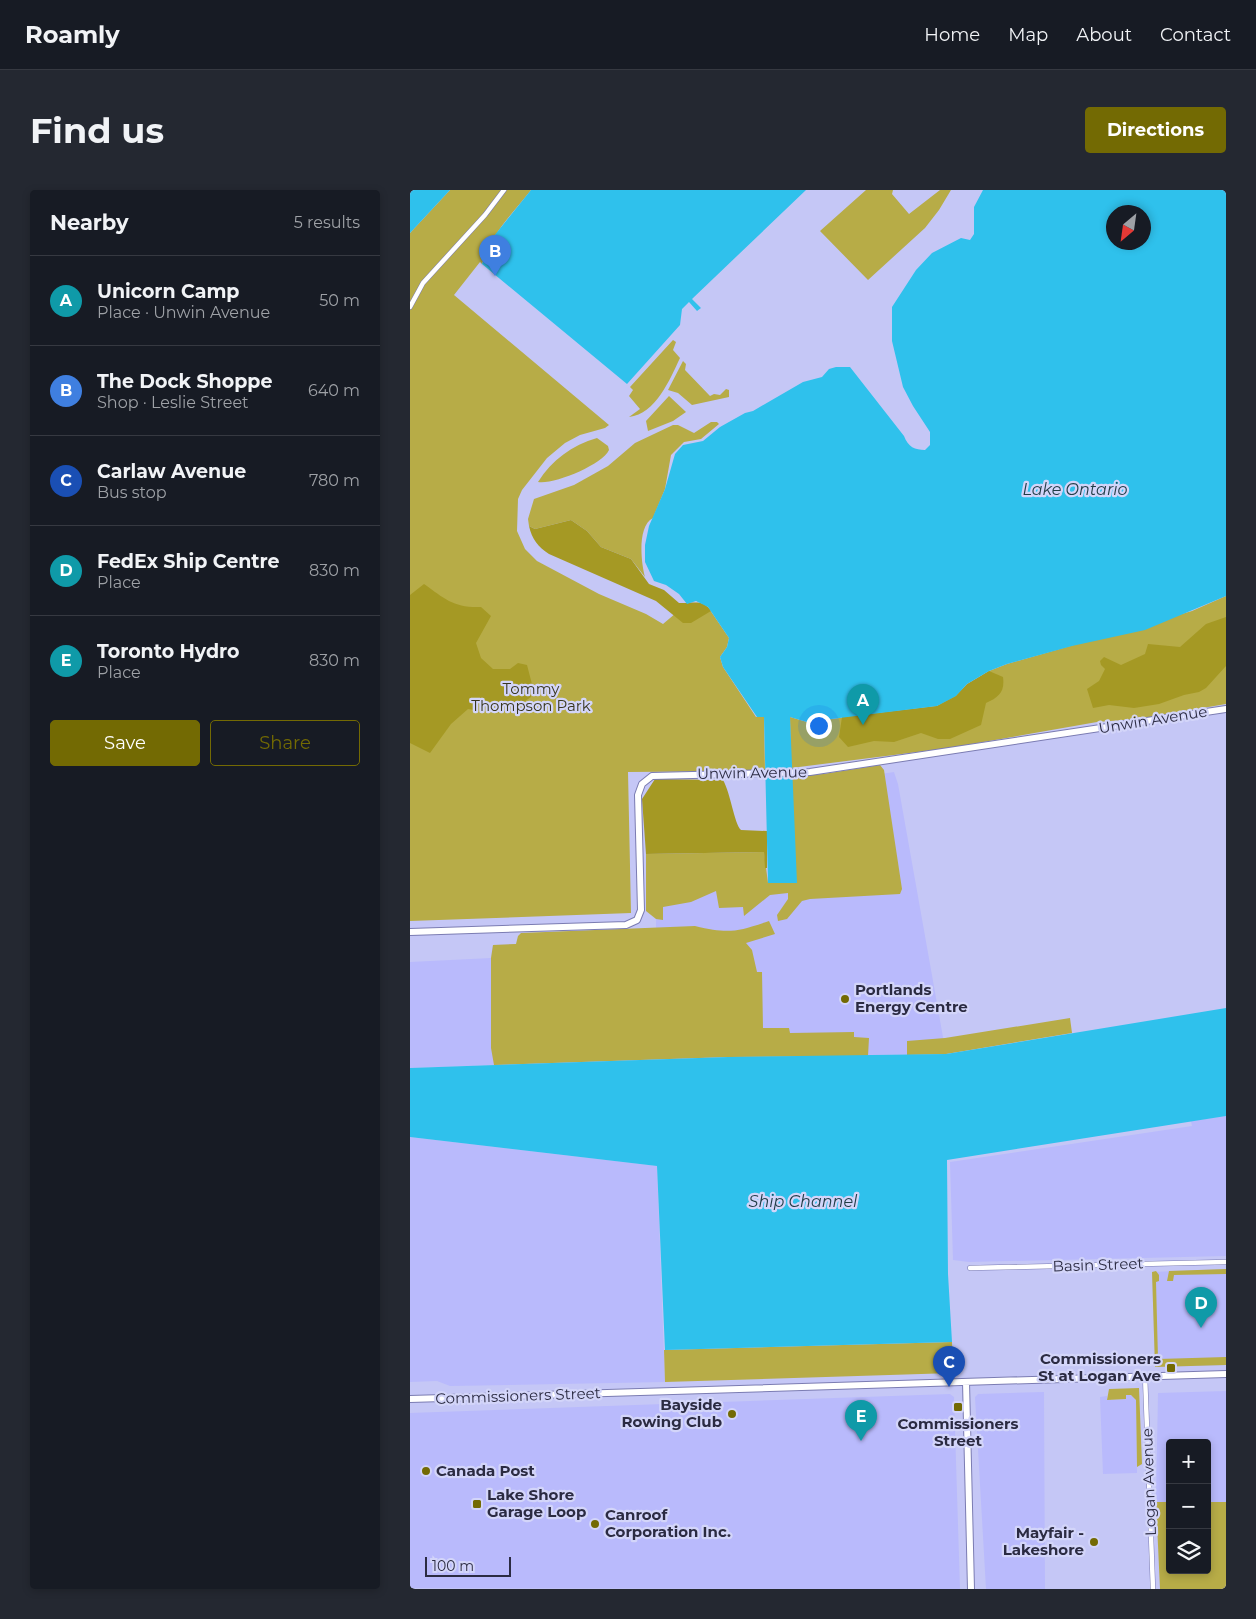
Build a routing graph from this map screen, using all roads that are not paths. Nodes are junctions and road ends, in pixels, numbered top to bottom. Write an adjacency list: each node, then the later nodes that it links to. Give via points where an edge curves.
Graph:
1 (504, 190): 2 (street)
2 (416, 294): 3 (street); 4 (street)
3 (410, 296)
4 (410, 307)
5 (1226, 709): 6 (street, Unwin Avenue, via 793,773 657,775 642,784 638,795 641,910 632,924)
6 (410, 932)
7 (1226, 1262): 8 (street, Basin Street)
8 (970, 1268)
9 (1226, 1374): 10 (street, Commissioners Street)
10 (1146, 1375): 11 (street, Commissioners Street); 14 (street, Logan Avenue)
11 (966, 1382): 12 (street, Commissioners Street); 13 (street)
12 (410, 1399)
13 (971, 1589)
14 (1153, 1589)

